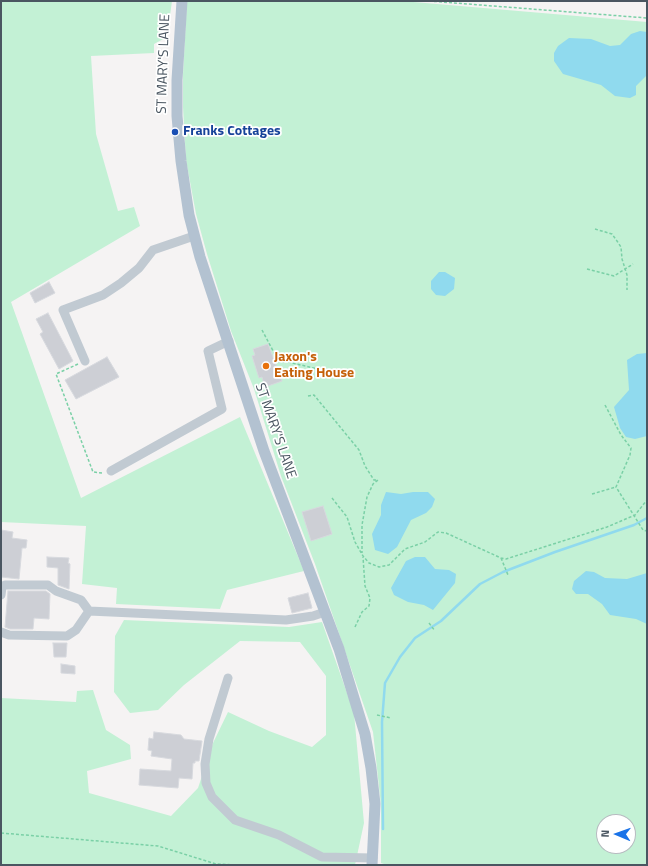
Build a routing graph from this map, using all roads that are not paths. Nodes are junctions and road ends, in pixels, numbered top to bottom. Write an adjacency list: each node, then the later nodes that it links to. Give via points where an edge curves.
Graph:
1 (182, 1): 2 (main road, ST MARY'S LANE, via 177,116 184,188)
2 (194, 236): 3 (main road, ST MARY'S LANE); 4 (lane, via 152,250 139,268 121,283 103,295 63,310)
3 (229, 341): 5 (lane, via 208,351 222,409); 8 (main road, ST MARY'S LANE, via 264,451)
4 (85, 361)
5 (111, 471)
6 (1, 595): 7 (lane, via 2,587 5,585 48,585 56,591 81,600)
7 (89, 611): 8 (lane, via 286,620); 9 (lane, via 76,630 67,636 8,636)
8 (325, 612): 11 (main road, ST MARY'S LANE, via 352,689 369,755 374,804)
9 (1, 632)
10 (228, 678): 11 (lane, via 209,738 205,764 206,783 212,797 235,820 278,835 322,858)
11 (373, 862)

